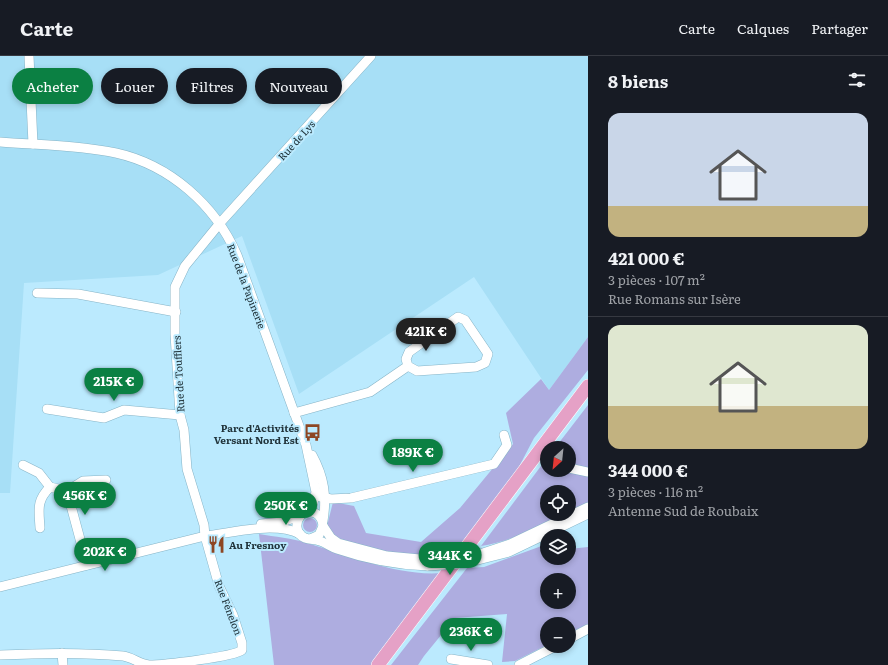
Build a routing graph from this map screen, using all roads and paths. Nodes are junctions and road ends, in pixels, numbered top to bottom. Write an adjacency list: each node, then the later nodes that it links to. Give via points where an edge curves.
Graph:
1 (29, 56): 4 (street)
2 (371, 56): 5 (street, Rue de Lys)
3 (0, 142): 4 (street, Rue de la Papinerie)
4 (33, 144): 5 (street, Rue de la Papinerie, via 117,153 140,161 180,183 204,204)
5 (220, 223): 7 (street, Rue de Toufflers, via 180,274 175,287); 12 (street, Rue de la Papinerie, via 237,255)
6 (37, 293): 7 (street, via 78,294)
7 (176, 312): 13 (street, Rue de Toufflers)
8 (408, 366): 8 (street, via 406,359 409,352 458,317 465,320 488,354 485,363 476,367 417,371); 12 (street, via 370,392)
9 (588, 386): 46 (highway)
10 (588, 395): 15 (highway)
11 (47, 409): 13 (street, via 104,418 124,410)
12 (294, 413): 16 (street, Rue de la Papinerie)
13 (180, 415): 32 (street, Rue de Toufflers, via 184,430 187,469)
14 (504, 435): 25 (street, via 507,445 494,464 361,496 344,499)
15 (553, 441)
16 (306, 445): 24 (street, Rue de la Papinerie); 25 (street, Rue de la Papinerie, via 323,478)
17 (540, 458): 47 (highway)
18 (22, 465): 22 (street, via 39,473)
19 (576, 469): 20 (street)
20 (588, 472)
21 (106, 480): 23 (street, via 83,481)
22 (50, 487): 23 (street); 30 (street, via 40,501)
23 (67, 491): 35 (street)
24 (316, 496): 25 (street); 28 (street, via 312,505)
25 (325, 498): 29 (street, Rue de la Papinerie)
26 (588, 507): 34 (street, bridge, via 510,544 477,554)
27 (588, 514): 34 (street, bridge, via 509,552 470,562)
28 (302, 515): 29 (street, via 314,513); 31 (street, via 296,525); 32 (street, via 282,522 226,528)
29 (323, 524): 33 (street, via 319,535); 34 (street, via 331,538 338,543 387,556)
30 (40, 528)
31 (300, 534): 32 (street, via 283,530 250,530); 33 (street)
32 (206, 536): 35 (street); 43 (street, Rue Fénelon, via 219,586 233,615 243,647 236,654)
33 (310, 539): 34 (street, via 375,560 398,564)
34 (429, 563)
35 (86, 565): 36 (street)
36 (0, 587)
37 (588, 629): 38 (street)
38 (576, 635)
39 (62, 653): 41 (street, Rue Fénelon); 43 (street, Rue Fénelon, via 124,656 149,664); 45 (street)
40 (542, 653): 49 (street)
41 (0, 655)
42 (451, 659): 44 (street)
43 (210, 662)
44 (471, 664): 48 (street)
45 (63, 665)
46 (378, 665)
47 (384, 665)
48 (488, 665)
49 (519, 665)

